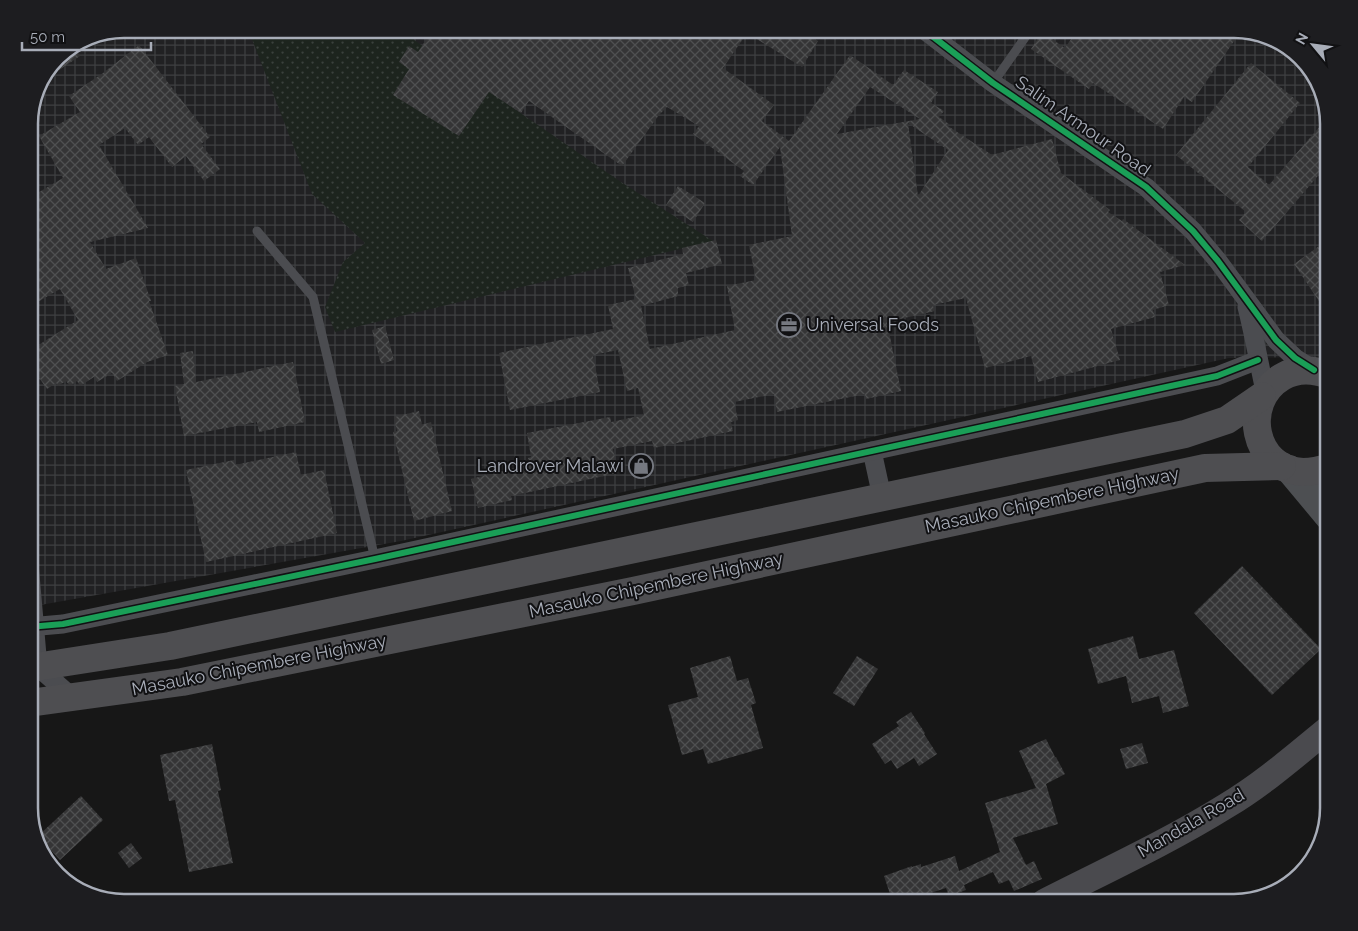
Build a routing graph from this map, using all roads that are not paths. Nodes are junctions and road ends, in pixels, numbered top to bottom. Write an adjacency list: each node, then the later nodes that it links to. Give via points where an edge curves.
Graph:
1 (936, 38): 3 (street, Salim Armour Road)
2 (1025, 38): 3 (lane)
3 (993, 83): 5 (street, Salim Armour Road, via 1146,187 1193,231)
4 (257, 231): 15 (lane, via 313,296)
5 (1244, 299): 6 (street, Salim Armour Road); 7 (street, Salim Armour Road, via 1280,344 1295,358)
6 (1258, 360): 9 (street, Salim Armour Road); 10 (street, via 1217,376)
7 (1320, 372)
8 (1320, 373): 9 (highway, Masauko Chipembere Highway, via 1300,370 1287,374 1275,381)
9 (1264, 394): 11 (highway, via 1256,412 1260,443 1270,457); 13 (highway, Masauko Chipembere Highway, via 1227,420 1185,434)
10 (872, 451): 13 (street); 15 (street)
11 (1286, 468): 12 (highway, Masauko Chipembere Highway, via 1303,472); 14 (main road); 19 (highway, Masauko Chipembere Highway, via 1206,468 574,603 182,682)
12 (1320, 470)
13 (882, 497): 17 (highway, Masauko Chipembere Highway, via 170,646)
14 (1320, 507)
15 (375, 560): 16 (street)
16 (38, 626)
17 (38, 666)
18 (38, 670): 19 (street)
19 (73, 698): 20 (highway, Masauko Chipembere Highway)
20 (38, 703)
21 (1320, 735): 22 (street, Mandala Road, via 1226,806)
22 (1060, 894)

